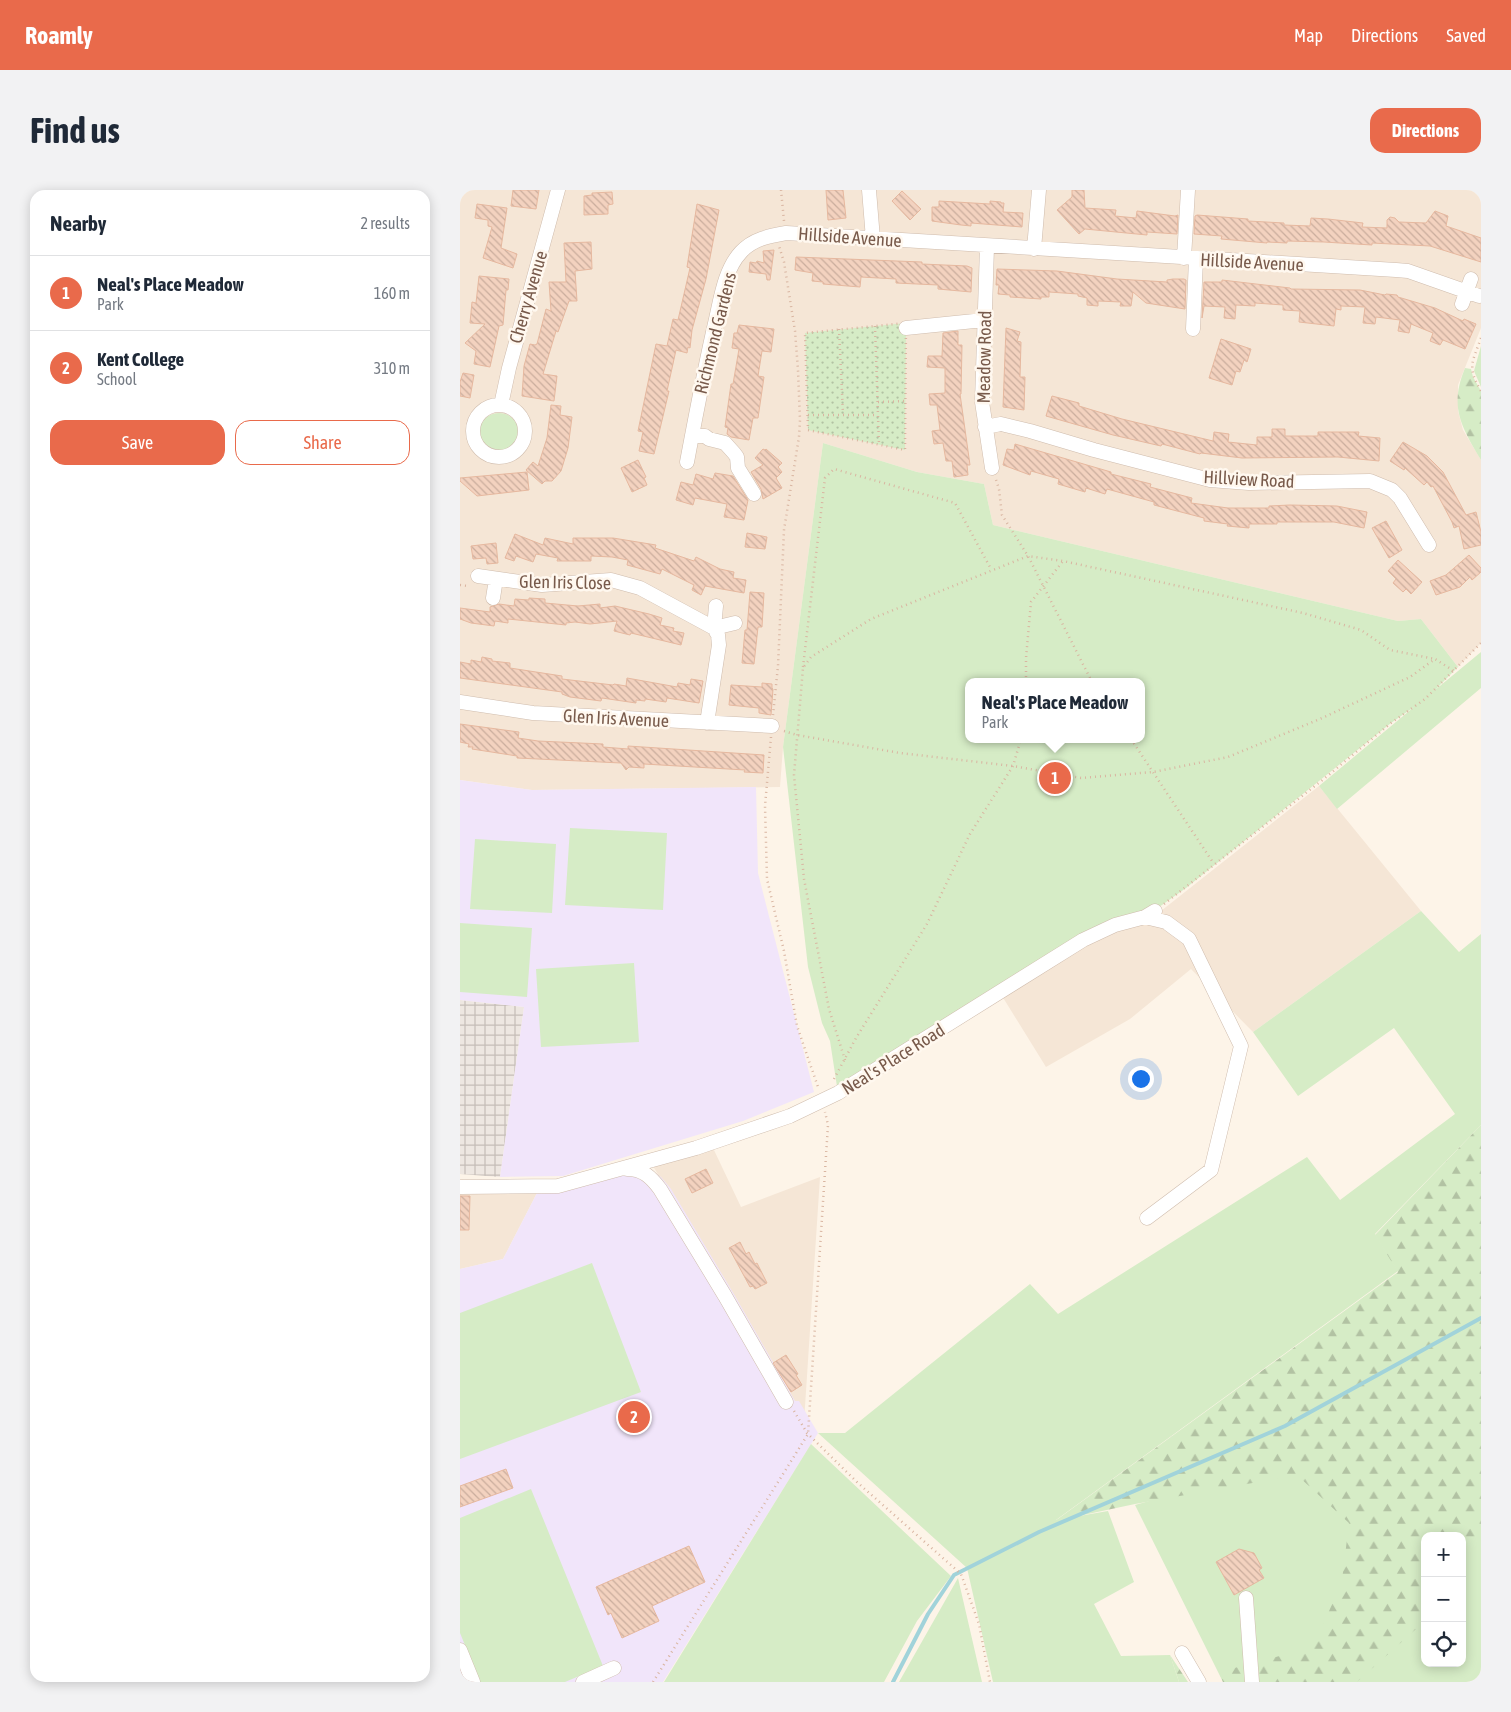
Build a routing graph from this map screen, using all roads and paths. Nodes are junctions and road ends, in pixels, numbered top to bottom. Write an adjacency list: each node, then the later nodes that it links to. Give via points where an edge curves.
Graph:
1 (558, 190): 21 (street, Cherry Avenue, via 508,368)
2 (781, 190): 6 (path)
3 (868, 190): 7 (street)
4 (1039, 190): 9 (street)
5 (1188, 190): 10 (street)
6 (780, 234): 7 (street, Hillside Avenue); 25 (path, via 795,331); 28 (street, Richmond Gardens, via 745,247 729,271 706,360)
7 (872, 239): 8 (street, Hillside Avenue)
8 (987, 246): 9 (street, Hillside Avenue); 12 (street, Meadow Road)
9 (1034, 249): 10 (street, Hillside Avenue)
10 (1190, 258): 11 (street, Hillside Avenue, via 1408,271); 16 (street)
11 (1470, 293)
12 (984, 320): 14 (street); 27 (street, Meadow Road, via 982,402)
13 (875, 326): 14 (path, via 906,323); 15 (path); 20 (path)
14 (906, 328): 19 (path)
15 (839, 329): 22 (path, via 806,333); 23 (path)
16 (1193, 329)
17 (1481, 338): 18 (path, via 1471,369)
18 (1481, 392)
19 (906, 401): 20 (path); 29 (path, via 906,450)
20 (878, 402): 24 (path)
21 (501, 405)
22 (808, 414): 23 (path); 26 (path)
23 (843, 414): 24 (path)
24 (878, 415): 29 (path)
25 (800, 420): 26 (path); 52 (path, via 784,530)
26 (808, 421): 29 (path, via 808,430)
27 (985, 427): 31 (street, Meadow Road); 33 (street, Hillview Road, via 1002,424 1210,480 1249,483 1370,481 1392,490 1400,498)
28 (699, 436): 30 (street, Richmond Gardens); 32 (street, via 725,443 737,457 738,468)
29 (879, 445)
30 (687, 462)
31 (992, 468): 34 (path, via 1002,515)
32 (754, 494)
33 (1429, 545)
34 (1028, 556): 35 (path); 36 (path); 39 (path)
35 (1063, 561): 39 (path); 45 (path, via 1303,613 1361,630 1390,650)
36 (991, 570): 46 (path, via 871,619 812,657); 46 (path, via 956,503 834,468 825,478)
37 (478, 576): 38 (street, Glen Iris Close)
38 (496, 579): 40 (street, Glen Iris Close); 43 (street, Glen Iris Close, via 554,585 611,580 640,588)
39 (1043, 586): 48 (path, via 1031,602); 49 (path)
40 (493, 598)
41 (716, 606): 43 (street)
42 (736, 623): 43 (street)
43 (714, 628): 51 (street, via 719,645)
44 (1481, 643): 47 (path)
45 (1435, 659): 47 (path); 57 (path, via 1401,682 1228,757)
46 (803, 668): 53 (path)
47 (1454, 671): 58 (path, via 1425,699)
48 (1026, 678)
49 (1090, 678)
50 (460, 702): 51 (street, Glen Iris Avenue, via 533,713)
51 (707, 723): 52 (street, Glen Iris Avenue)
52 (772, 726): 61 (path, via 765,806 767,879 797,1026)
53 (797, 735): 56 (path, via 900,753); 60 (path, via 794,775 804,879 829,1009)
54 (1020, 743): 56 (path)
55 (1134, 743): 57 (path)
56 (1013, 766): 57 (path, via 1082,778); 60 (path, via 970,834 927,924)
57 (1153, 772): 58 (path)
58 (1214, 864): 59 (path)
59 (1150, 914): 61 (street, Neal's Place Road, via 1083,940); 64 (street, via 1189,939 1241,1046 1210,1170)
60 (845, 1060): 61 (path)
61 (822, 1100): 62 (street, Neal's Place Road, via 743,1134); 66 (path, via 828,1125)
62 (614, 1170): 63 (street, Neal's Place Road, via 558,1186); 65 (street, Neal's Place Road, via 635,1169 651,1177)
63 (460, 1187)
64 (1147, 1218)
65 (786, 1402): 66 (path, via 789,1401)
66 (808, 1434): 73 (path); 74 (path, via 858,1483 962,1574 979,1624)
67 (1246, 1598): 76 (street)
68 (460, 1650): 71 (street)
69 (1182, 1653): 75 (street)
70 (614, 1668): 72 (street)
71 (473, 1682)
72 (583, 1682)
73 (653, 1682)
74 (990, 1682)
75 (1199, 1682)
76 (1252, 1682)

